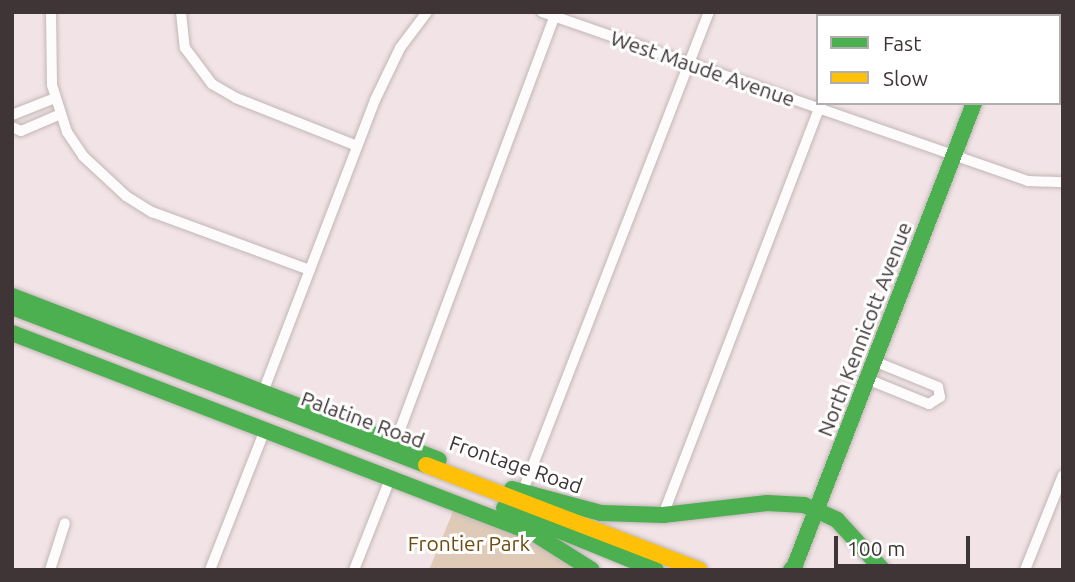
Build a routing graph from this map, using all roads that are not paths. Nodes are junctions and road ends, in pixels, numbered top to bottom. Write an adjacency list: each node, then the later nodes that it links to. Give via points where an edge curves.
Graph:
1 (51, 12): 7 (street, via 49,48)
2 (181, 12): 14 (street, via 185,48 212,84)
3 (427, 12): 14 (street, via 393,60)
4 (709, 12): 6 (street)
5 (548, 14): 6 (street, West Maude Avenue); 26 (street)
6 (689, 63): 8 (street, West Maude Avenue); 29 (street)
7 (55, 98): 11 (street); 12 (street)
8 (816, 104)
9 (973, 105): 15 (main road, North Kennicott Avenue)
10 (821, 106): 15 (street, West Maude Avenue); 31 (street)
11 (61, 114): 13 (street, via 21,131); 17 (street, via 83,156 135,202)
12 (12, 115)
13 (12, 128)
14 (357, 146): 17 (street)
15 (954, 156): 16 (street, West Maude Avenue, via 1028,181); 22 (main road, North Kennicott Avenue)
16 (1063, 182)
17 (310, 270): 24 (street)
18 (12, 296): 24 (main road, Frontage Road)
19 (12, 307): 39 (main road, Palatine Road)
20 (12, 321): 38 (main road, Palatine Road)
21 (12, 333): 25 (main road)
22 (874, 361): 23 (main road, North Kennicott Avenue); 23 (street, via 938,387 940,397 929,404)
23 (867, 379): 30 (main road, North Kennicott Avenue)
24 (263, 392): 26 (main road, Frontage Road)
25 (265, 430): 28 (main road); 35 (street)
26 (395, 443): 29 (main road, Frontage Road)
27 (1063, 475): 41 (street)
28 (390, 479): 36 (street); 37 (main road, via 535,534)
29 (522, 493): 31 (main road, Frontage Road, via 601,513)
30 (817, 510): 31 (main road, Frontage Road, via 767,503); 33 (main road, North Kennicott Avenue); 40 (main road, Frontage Road, via 837,520)
31 (663, 515)
32 (65, 523): 34 (street)
33 (794, 569)
34 (50, 570)
35 (210, 570)
36 (355, 570)
37 (592, 570)
38 (656, 570)
39 (699, 570)
40 (883, 570)
41 (1025, 570)

